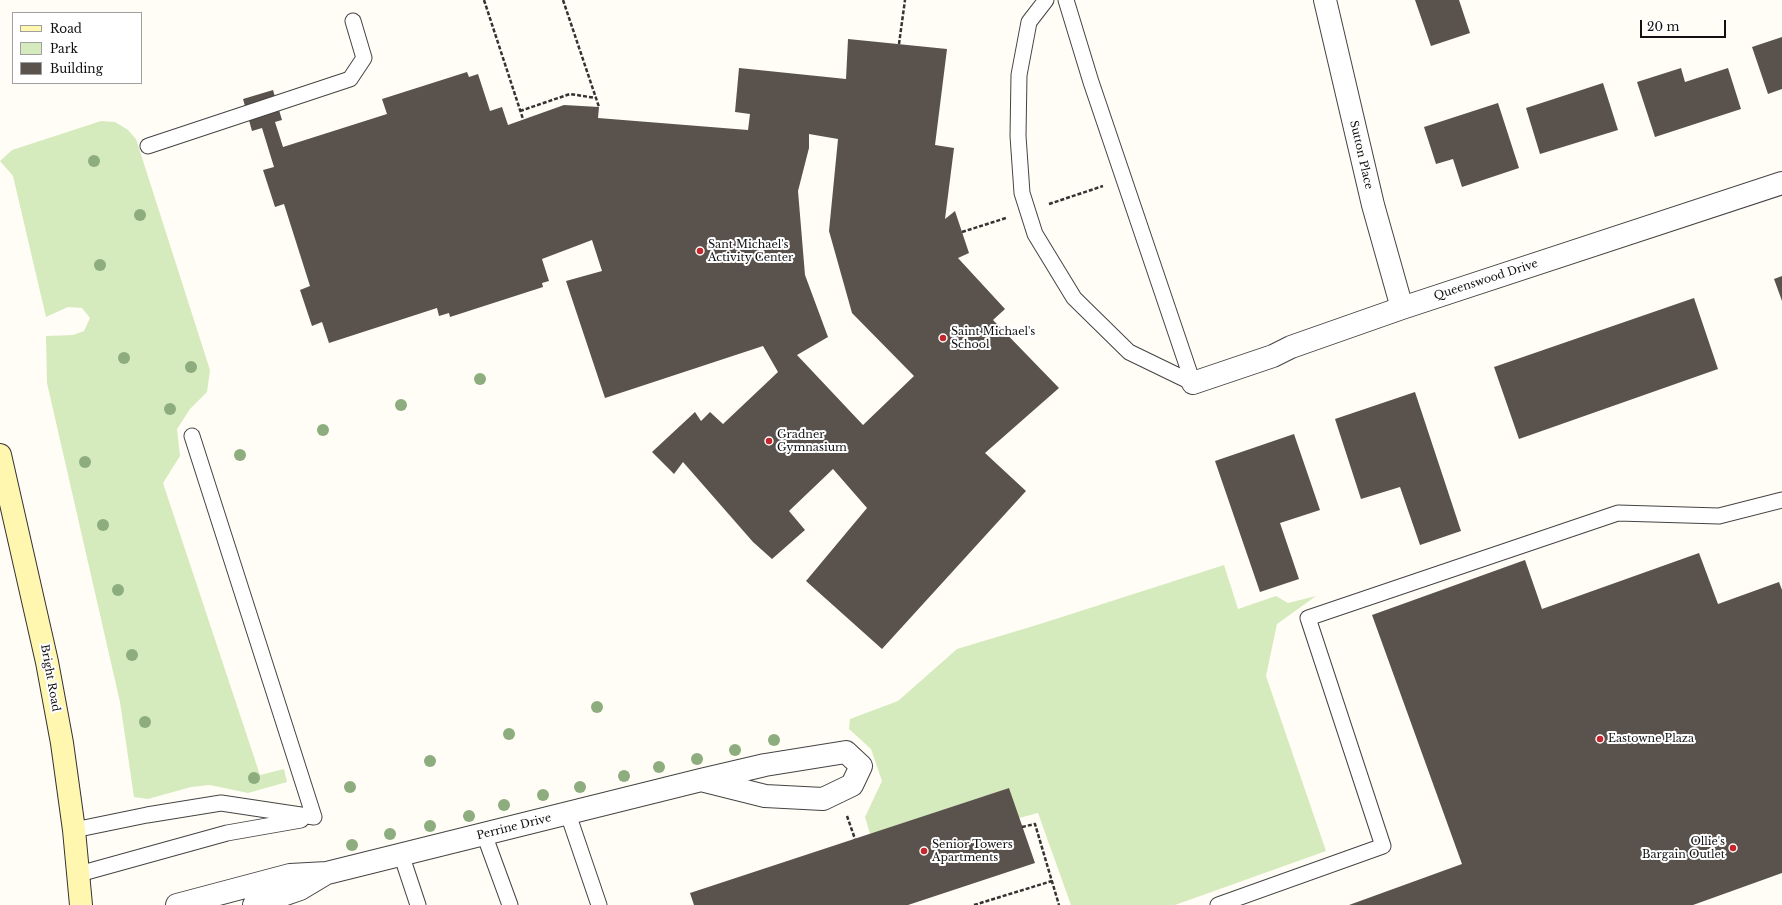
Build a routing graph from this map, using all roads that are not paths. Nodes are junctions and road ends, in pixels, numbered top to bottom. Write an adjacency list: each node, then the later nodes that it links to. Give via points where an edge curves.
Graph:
1 (1046, 0): 8 (lane, via 1029,22 1019,75 1018,136 1022,193 1035,234 1074,298 1128,352)
2 (1066, 0): 8 (lane, via 1091,82)
3 (1325, 0): 7 (street, Sutton Place, via 1373,205)
4 (353, 21): 5 (lane, via 364,58 350,79)
5 (148, 146)
6 (1782, 183): 7 (street, Queenswood Drive)
7 (1402, 308): 8 (street, Queenswood Drive)
8 (1193, 383)
9 (192, 436): 14 (lane)
10 (0, 455): 15 (main road, Bright Road, via 43,641 62,743)
11 (1782, 500): 26 (lane, via 1719,516 1618,513 1308,618 1383,846)
12 (700, 780): 12 (street, Perrine Drive, via 765,796 823,799 852,785 861,766 846,752 765,765); 13 (street, Perrine Drive)
13 (568, 814): 16 (street, Perrine Drive); 25 (lane)
14 (314, 817): 15 (lane, via 221,803); 19 (lane, via 227,833)
15 (74, 830): 19 (main road, Bright Road)
16 (484, 834): 17 (street, Perrine Drive); 24 (lane)
17 (401, 854): 18 (street, Perrine Drive); 23 (lane)
18 (327, 873): 21 (street, Perrine Drive, via 290,875); 22 (street, Perrine Drive, via 300,889)
19 (78, 874): 20 (main road, Bright Road)
20 (81, 905)
21 (177, 905)
22 (254, 905)
23 (418, 905)
24 (510, 905)
25 (599, 905)
26 (1218, 905)

